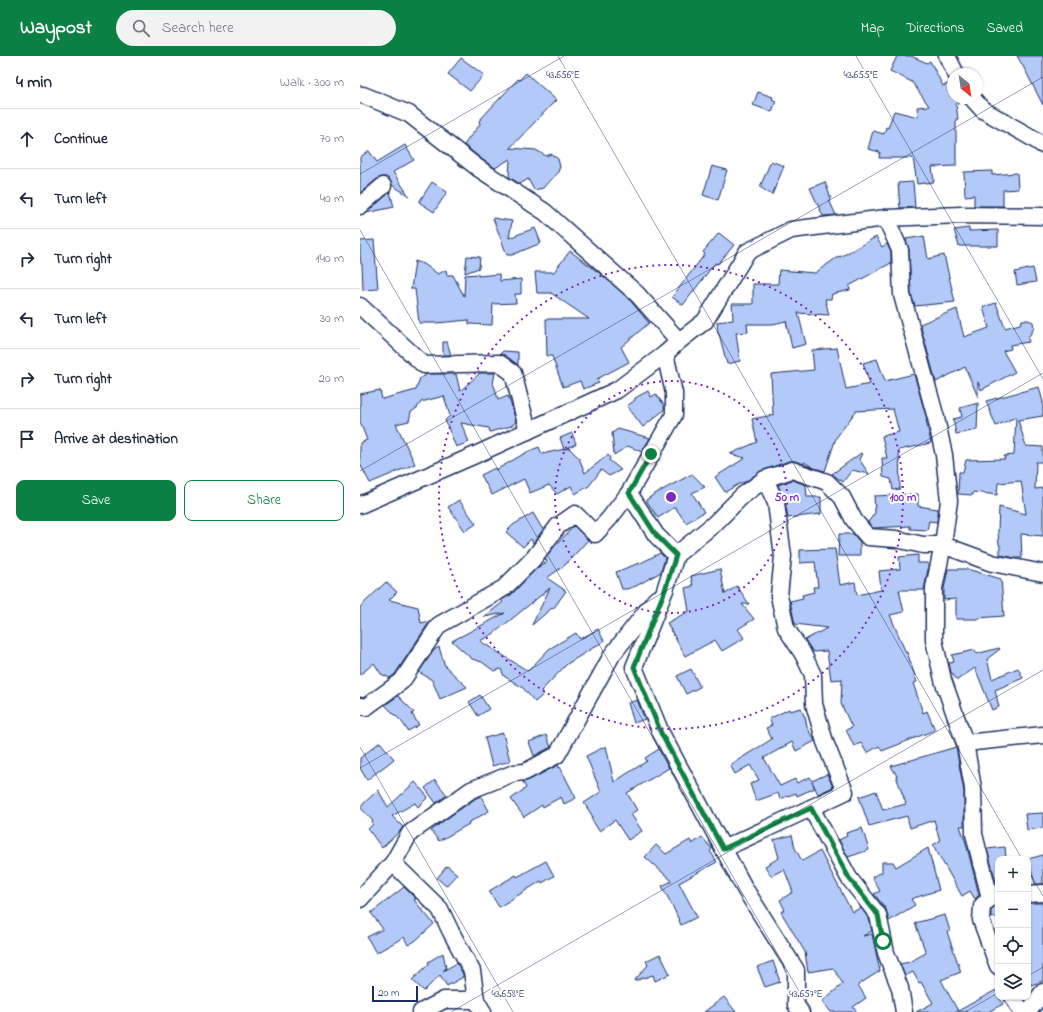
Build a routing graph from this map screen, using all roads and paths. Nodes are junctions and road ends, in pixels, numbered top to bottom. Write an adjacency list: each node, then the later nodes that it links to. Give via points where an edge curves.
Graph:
1 (947, 56): 2 (street)
2 (953, 68)
3 (361, 94): 11 (street, via 409,114 478,168 545,212 637,294)
4 (977, 104): 5 (street, via 982,110)
5 (1043, 145)
6 (383, 186): 7 (street)
7 (360, 206)
8 (1043, 216): 9 (street, via 961,215)
9 (886, 218): 11 (street, via 791,230 747,252 705,321); 17 (street, via 900,250 902,295 944,455 949,501)
10 (360, 306): 13 (street, via 424,365 498,363 513,374)
11 (679, 341): 12 (street)
12 (665, 354): 13 (street, via 617,390); 15 (street, via 674,393 674,415)
13 (528, 431): 16 (street)
14 (765, 479): 17 (street, via 792,470 827,482 842,497 854,520 868,536); 18 (street, via 742,496 714,524); 24 (street, via 776,503 783,556 779,596 786,628 803,654 812,675 814,704 825,742 845,792)
15 (629, 493): 18 (street, via 656,535); 21 (street, via 595,534 575,514 558,526 533,559 504,588 439,625 402,681 366,707)
16 (360, 505)
17 (943, 546): 19 (street, via 992,563); 23 (street, via 934,588 934,640 943,680)
18 (676, 555): 20 (street)
19 (1043, 573)
20 (666, 586): 25 (street, via 634,667 661,733); 26 (street, via 612,654 557,755 525,772 472,790 410,833)
21 (360, 706)
22 (1043, 735): 23 (street)
23 (965, 743): 29 (street, via 973,788 974,834)
24 (811, 808): 25 (street); 37 (street, via 849,878 878,915 886,953 900,988)
25 (723, 849): 36 (street, via 796,970 796,1006)
26 (393, 863): 30 (street); 34 (street, via 440,909 472,971)
27 (1043, 893): 28 (street)
28 (1031, 894)
29 (994, 898): 31 (street, via 982,906 981,920)
30 (360, 899)
31 (997, 964)
32 (1043, 992): 39 (street)
33 (1015, 1000): 38 (street)
34 (480, 1006): 35 (street, via 444,1000)
35 (421, 1012)
36 (801, 1012)
37 (904, 1012)
38 (1022, 1012)
39 (1028, 1012)

